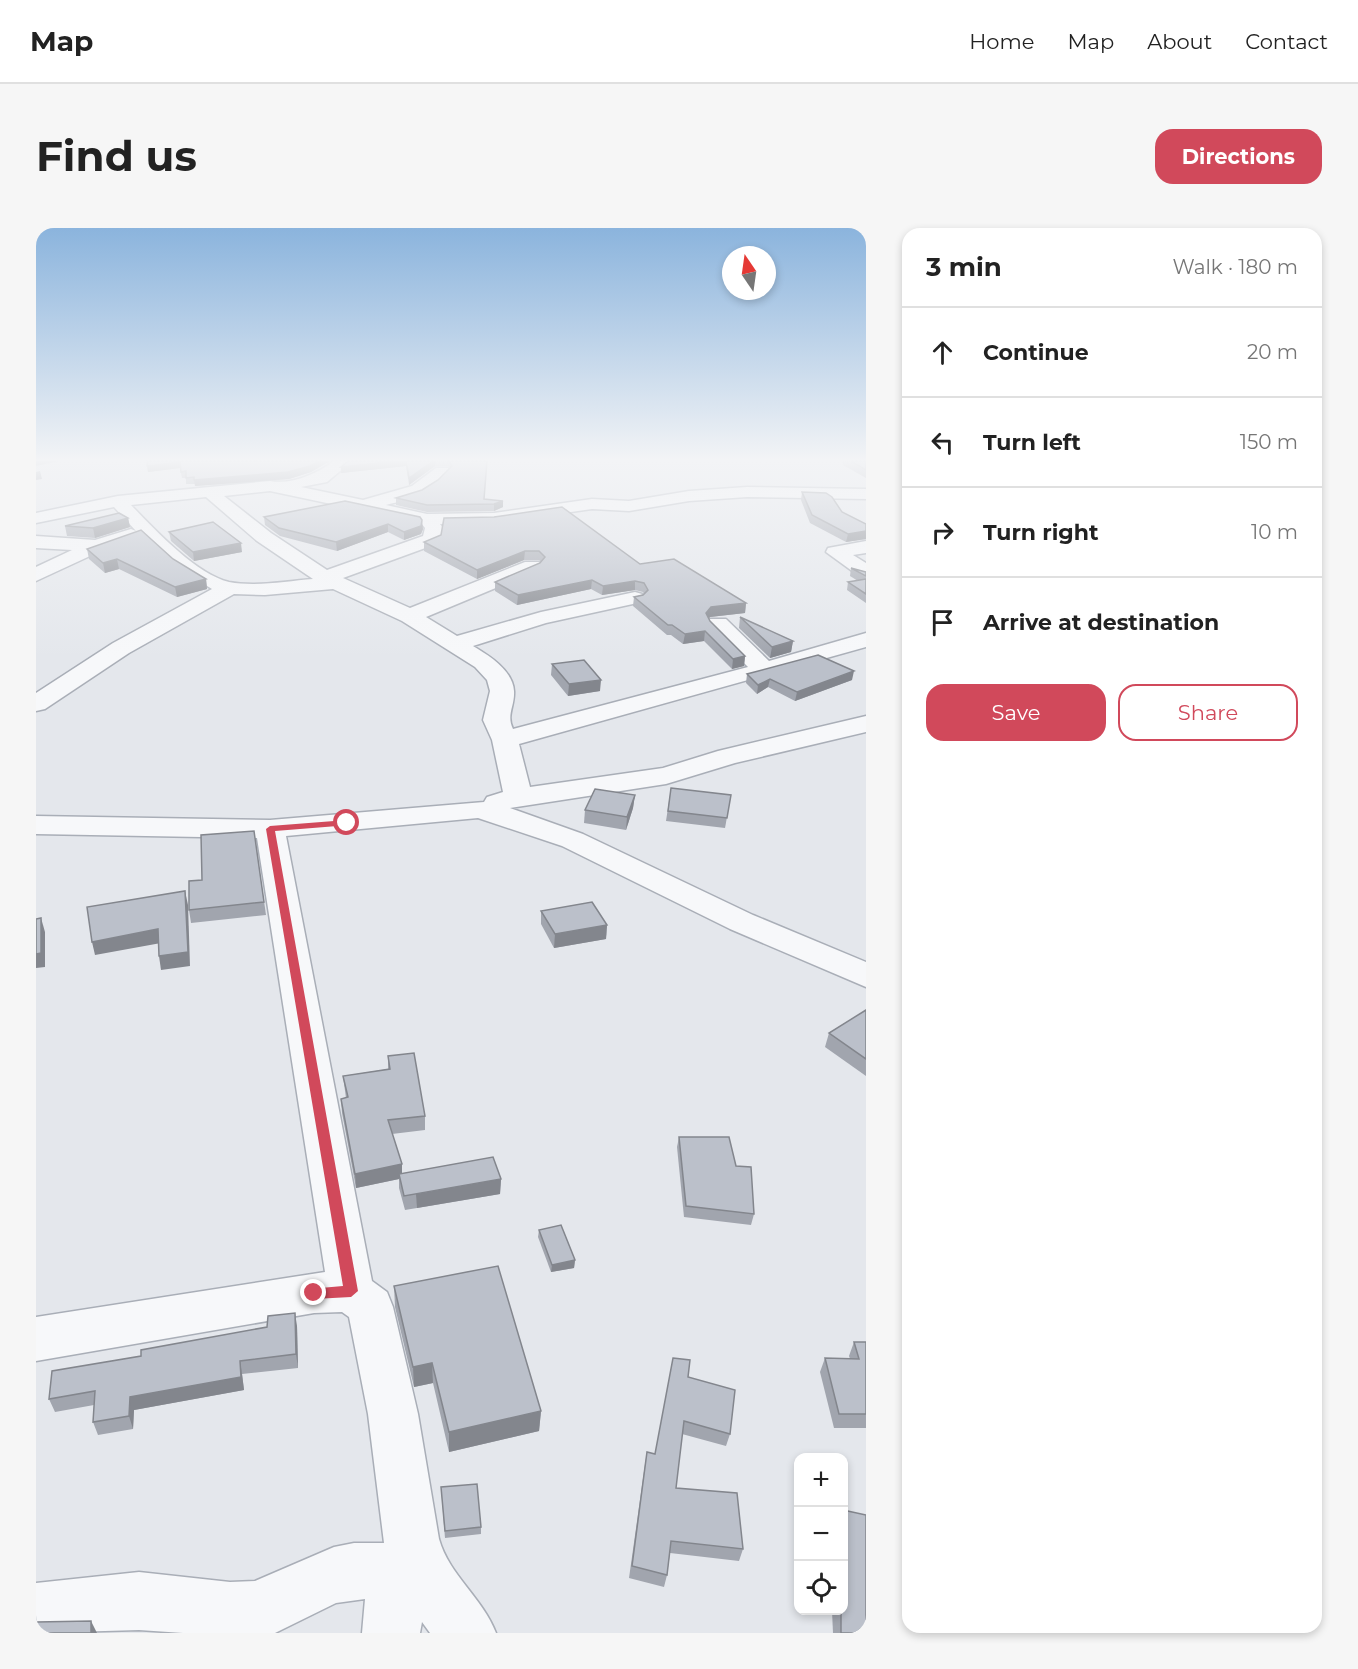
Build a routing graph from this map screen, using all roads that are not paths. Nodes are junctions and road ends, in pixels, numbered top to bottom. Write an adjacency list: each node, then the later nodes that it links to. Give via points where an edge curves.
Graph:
1 (140, 527): 4 (street)
2 (251, 527): 11 (street)
3 (433, 527): 11 (street, via 432,538)
4 (144, 531): 6 (street); 12 (street, via 215,583)
5 (36, 542): 6 (street)
6 (96, 546): 10 (street)
7 (866, 547): 9 (street, via 835,552)
8 (532, 566): 14 (street)
9 (866, 572)
10 (36, 575)
11 (331, 580): 12 (street); 14 (street)
12 (230, 588): 19 (street, via 121,648)
13 (635, 598): 17 (street, via 541,618)
14 (410, 616): 17 (street)
15 (718, 624): 18 (street)
16 (866, 640): 18 (street)
17 (454, 644): 21 (street, via 483,662 498,678 502,691 496,720)
18 (764, 670): 21 (street, via 622,704)
19 (36, 704)
20 (866, 724): 22 (street, via 727,757 666,776)
21 (505, 740): 22 (street)
22 (518, 797): 23 (street)
23 (478, 809): 25 (street); 26 (street, via 509,815 605,856)
24 (36, 825): 25 (street)
25 (270, 829): 27 (street)
26 (866, 976)
27 (351, 1291): 28 (street, via 314,1293); 29 (street, via 370,1307 393,1414 411,1539)
28 (36, 1339)
29 (409, 1573): 30 (street, via 336,1574 315,1582 289,1600 241,1611 154,1601); 31 (street); 32 (street)
30 (36, 1612)
31 (391, 1633)
32 (467, 1633)

